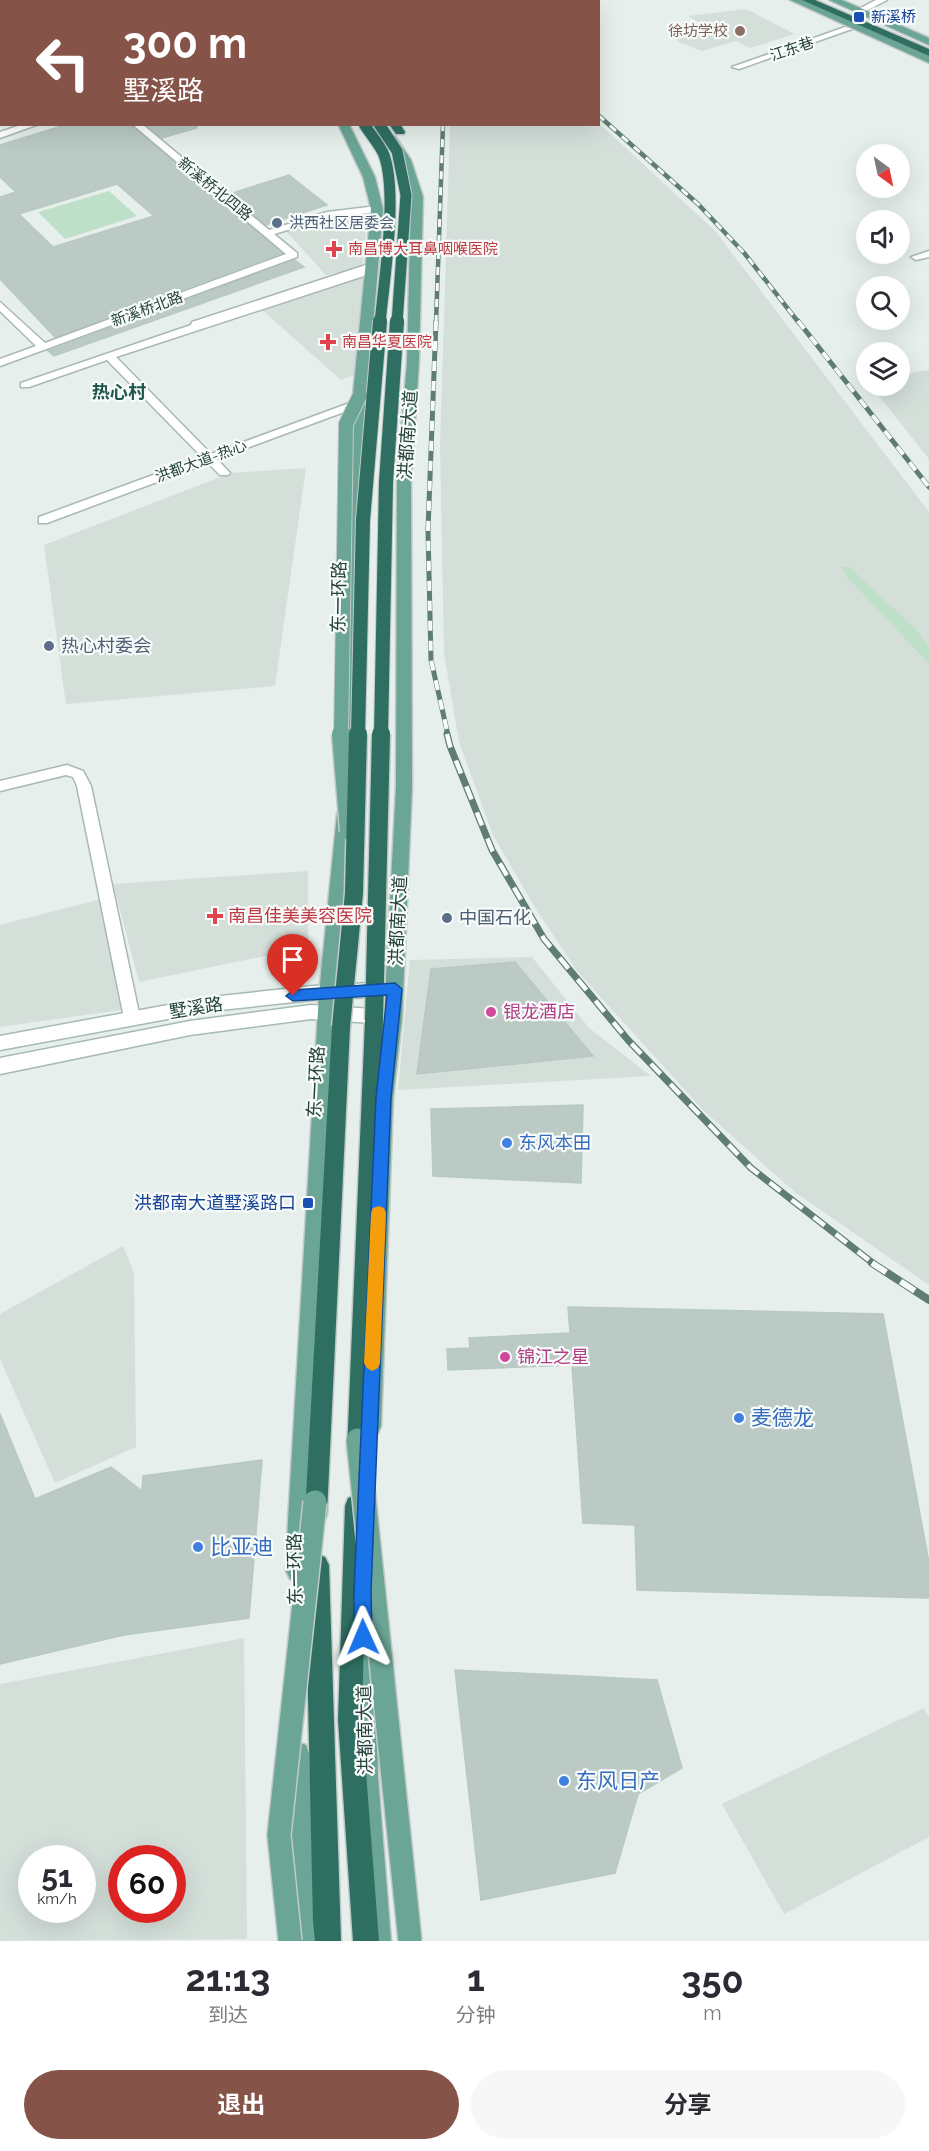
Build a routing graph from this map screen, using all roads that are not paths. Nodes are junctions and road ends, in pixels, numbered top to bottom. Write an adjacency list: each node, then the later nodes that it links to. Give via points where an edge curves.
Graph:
1 (795, 0): 10 (main road)
2 (807, 0): 9 (highway)
3 (818, 0): 9 (highway)
4 (834, 0): 6 (main road)
5 (882, 0): 6 (street)
6 (859, 11): 8 (main road)
7 (848, 29): 11 (street, 江东巷)
8 (929, 42)
9 (929, 51)
10 (929, 60)
11 (736, 67)
12 (29, 126): 19 (street)
13 (138, 126): 22 (street, 新溪桥北四路)
14 (345, 126): 21 (main road)
15 (381, 126): 20 (main road, 洪都南大道, via 405,160)
16 (381, 126): 45 (highway, bridge, via 397,151 406,195 386,482 378,928)
17 (397, 128): 20 (main road, via 410,155)
18 (363, 131): 21 (main road, via 377,176); 37 (highway, 东一环路, bridge, via 384,155 390,207 363,520)
19 (0, 135)
20 (417, 197): 38 (main road, 洪都南大道, via 413,362 404,478 404,787)
21 (377, 206): 22 (street, via 327,215); 26 (main road)
22 (268, 233): 24 (street, 新溪桥北四路)
23 (929, 254): 25 (street)
24 (293, 255): 28 (street, 新溪桥北路)
25 (916, 257)
26 (372, 268): 29 (street, via 196,324); 32 (main road)
27 (0, 305): 28 (street)
28 (44, 348): 30 (street, 新溪桥北路)
29 (109, 357): 31 (street); 33 (street)
30 (0, 363)
31 (25, 385)
32 (360, 399): 33 (street, 洪都大道-热心); 37 (main road, bridge, via 346,424 341,734); 39 (main road, via 351,762)
33 (208, 458): 34 (street); 35 (street, 洪都大道-热心)
34 (224, 474)
35 (44, 520)
36 (0, 786): 41 (street, via 67,770 78,774 84,786)
37 (354, 893): 46 (highway, 东一环路, bridge, via 341,1039)
38 (395, 989): 39 (street, 墅溪路); 42 (main road, 洪都南大道)
39 (328, 994): 40 (main road); 41 (street, 墅溪路, via 211,1005)
40 (327, 1013): 42 (street, 墅溪路); 44 (street, 墅溪路, via 190,1028); 48 (main road, via 298,1521 297,1798)
41 (132, 1018): 43 (street, 墅溪路)
42 (393, 1018): 51 (main road, 洪都南大道, via 383,1098 363,1591 366,1777)
43 (0, 1043)
44 (0, 1066)
45 (358, 1440): 50 (highway, bridge, via 350,1719); 52 (main road, bridge)
46 (315, 1502): 47 (main road, bridge, via 279,1834); 49 (highway, 东一环路, bridge)
47 (290, 1941)
48 (304, 1941)
49 (328, 1941)
50 (366, 1941)
51 (378, 1941)
52 (410, 1941)

